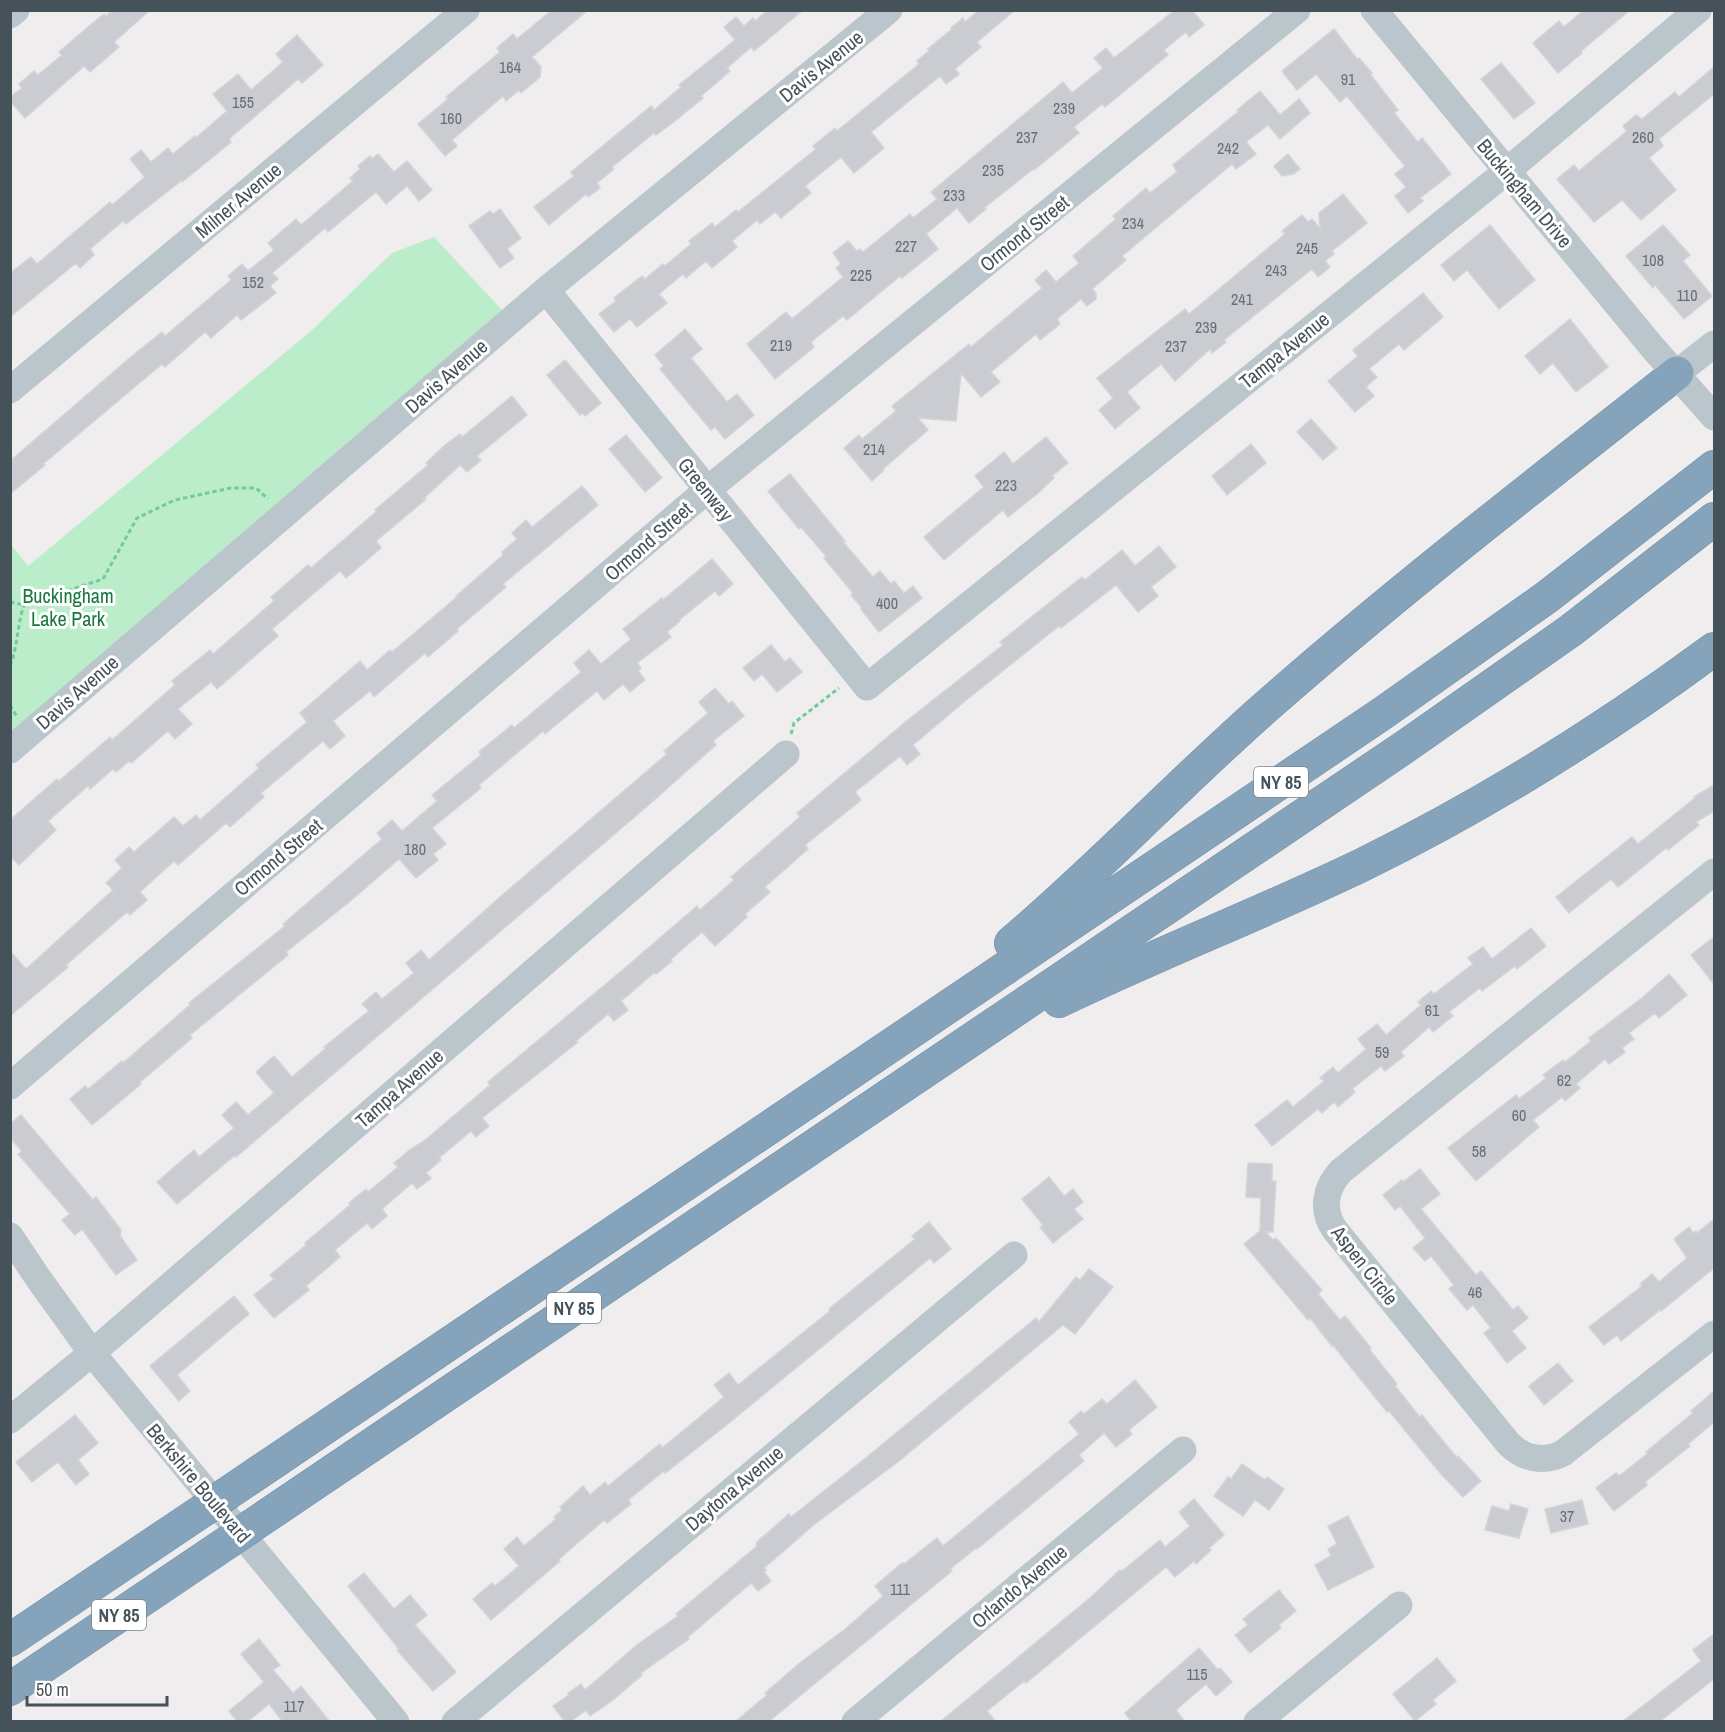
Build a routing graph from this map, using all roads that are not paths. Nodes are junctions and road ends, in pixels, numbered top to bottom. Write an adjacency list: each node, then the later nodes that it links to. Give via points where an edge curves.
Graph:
1 (16, 10): 7 (street)
2 (466, 10): 12 (street, Milner Avenue)
3 (889, 10): 9 (street, Davis Avenue)
4 (1297, 10): 15 (street, Ormond Street)
5 (1374, 10): 8 (street, Buckingham Drive)
6 (1698, 10): 8 (street, Tampa Avenue)
7 (10, 15)
8 (1507, 171): 11 (street, Buckingham Drive); 18 (street, Tampa Avenue)
9 (546, 290): 15 (street, Greenway); 19 (street, Davis Avenue)
10 (1714, 344): 11 (street)
11 (1677, 373): 13 (street, Buckingham Drive); 22 (highway, via 1410,583 1219,748 1040,919)
12 (10, 390)
13 (1714, 417)
14 (1714, 467): 22 (highway, NY 85, via 1493,637)
15 (707, 490): 18 (street, Greenway); 23 (street, Ormond Street)
16 (1714, 519): 24 (highway, NY 85, via 1570,631 1461,709)
17 (1714, 650): 24 (highway, via 1593,734 1478,804 1315,887 1055,1003)
18 (862, 680)
19 (10, 750)
20 (786, 754): 28 (street, Tampa Avenue)
21 (1714, 872): 27 (street, Aspen Circle, via 1341,1171 1331,1183 1326,1204 1332,1225 1358,1258 1509,1443 1531,1457 1563,1453)
22 (837, 1082): 32 (highway, NY 85)
23 (10, 1086)
24 (895, 1092): 33 (highway, NY 85)
25 (10, 1236): 28 (street, Berkshire Boulevard)
26 (1014, 1255): 35 (street, Daytona Avenue)
27 (1714, 1334)
28 (92, 1353): 29 (street, Tampa Avenue); 34 (street, Berkshire Boulevard)
29 (10, 1420)
30 (1183, 1449): 36 (street, Orlando Avenue)
31 (1398, 1605): 37 (street)
32 (10, 1640)
33 (10, 1689)
34 (396, 1722)
35 (455, 1722)
36 (855, 1722)
37 (1257, 1722)

